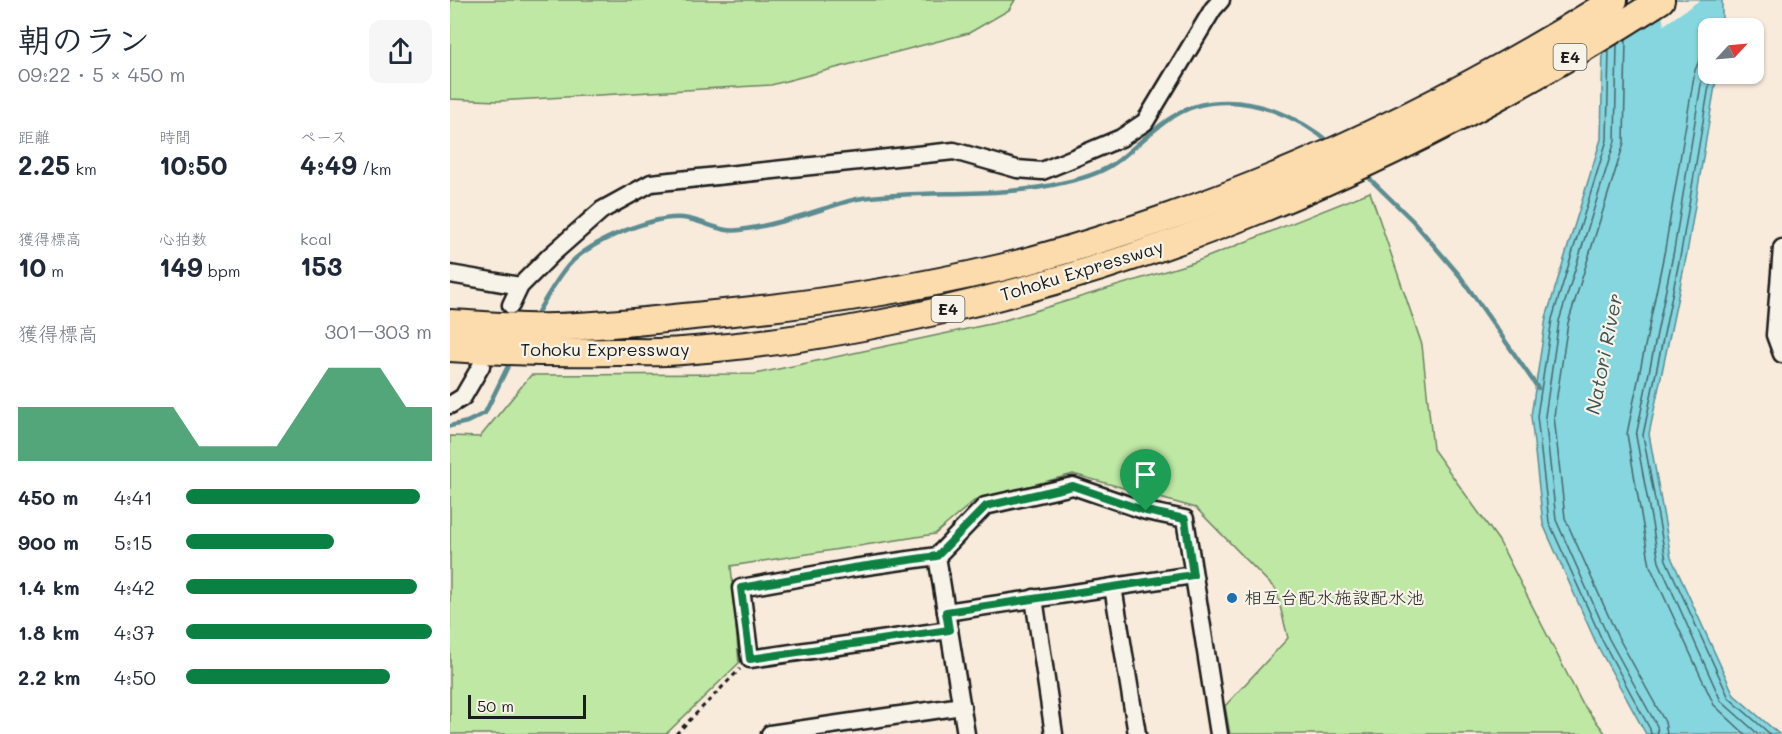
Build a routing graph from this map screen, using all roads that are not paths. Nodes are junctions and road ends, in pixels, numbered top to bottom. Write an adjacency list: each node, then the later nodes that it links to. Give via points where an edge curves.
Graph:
1 (1221, 0): 6 (street, via 1145,122 1121,138 1042,171 1017,169 954,152 651,183 602,210)
2 (1614, 0): 7 (highway, Tohoku Expressway / E4, via 1473,82 1321,157 1101,240 916,286 758,310 552,327)
3 (1661, 0): 11 (highway, Tohoku Expressway / E4, via 1476,110 1340,176 1216,228 1106,267 1014,294 925,314 763,344 679,351 536,351)
4 (1782, 248): 10 (street, via 1775,335)
5 (450, 274): 6 (street)
6 (520, 286): 7 (street)
7 (510, 316): 8 (highway, Tohoku Expressway / E4)
8 (450, 323)
9 (450, 348): 11 (highway, Tohoku Expressway / E4)
10 (1782, 354)
11 (491, 359): 12 (street, via 463,397)
12 (450, 405)
13 (937, 556): 14 (street, via 986,506 1073,486 1146,511 1185,519); 17 (street); 18 (street, via 741,588 750,659)
14 (1193, 575): 15 (street); 26 (street)
15 (1113, 587): 16 (street); 25 (street)
16 (1034, 598): 17 (street); 24 (street)
17 (946, 612): 18 (street)
18 (949, 630): 19 (street)
19 (962, 706): 20 (street); 23 (street)
20 (882, 726): 21 (street)
21 (797, 732): 22 (street)
22 (770, 734)
23 (966, 734)
24 (1054, 734)
25 (1137, 734)
26 (1219, 734)

